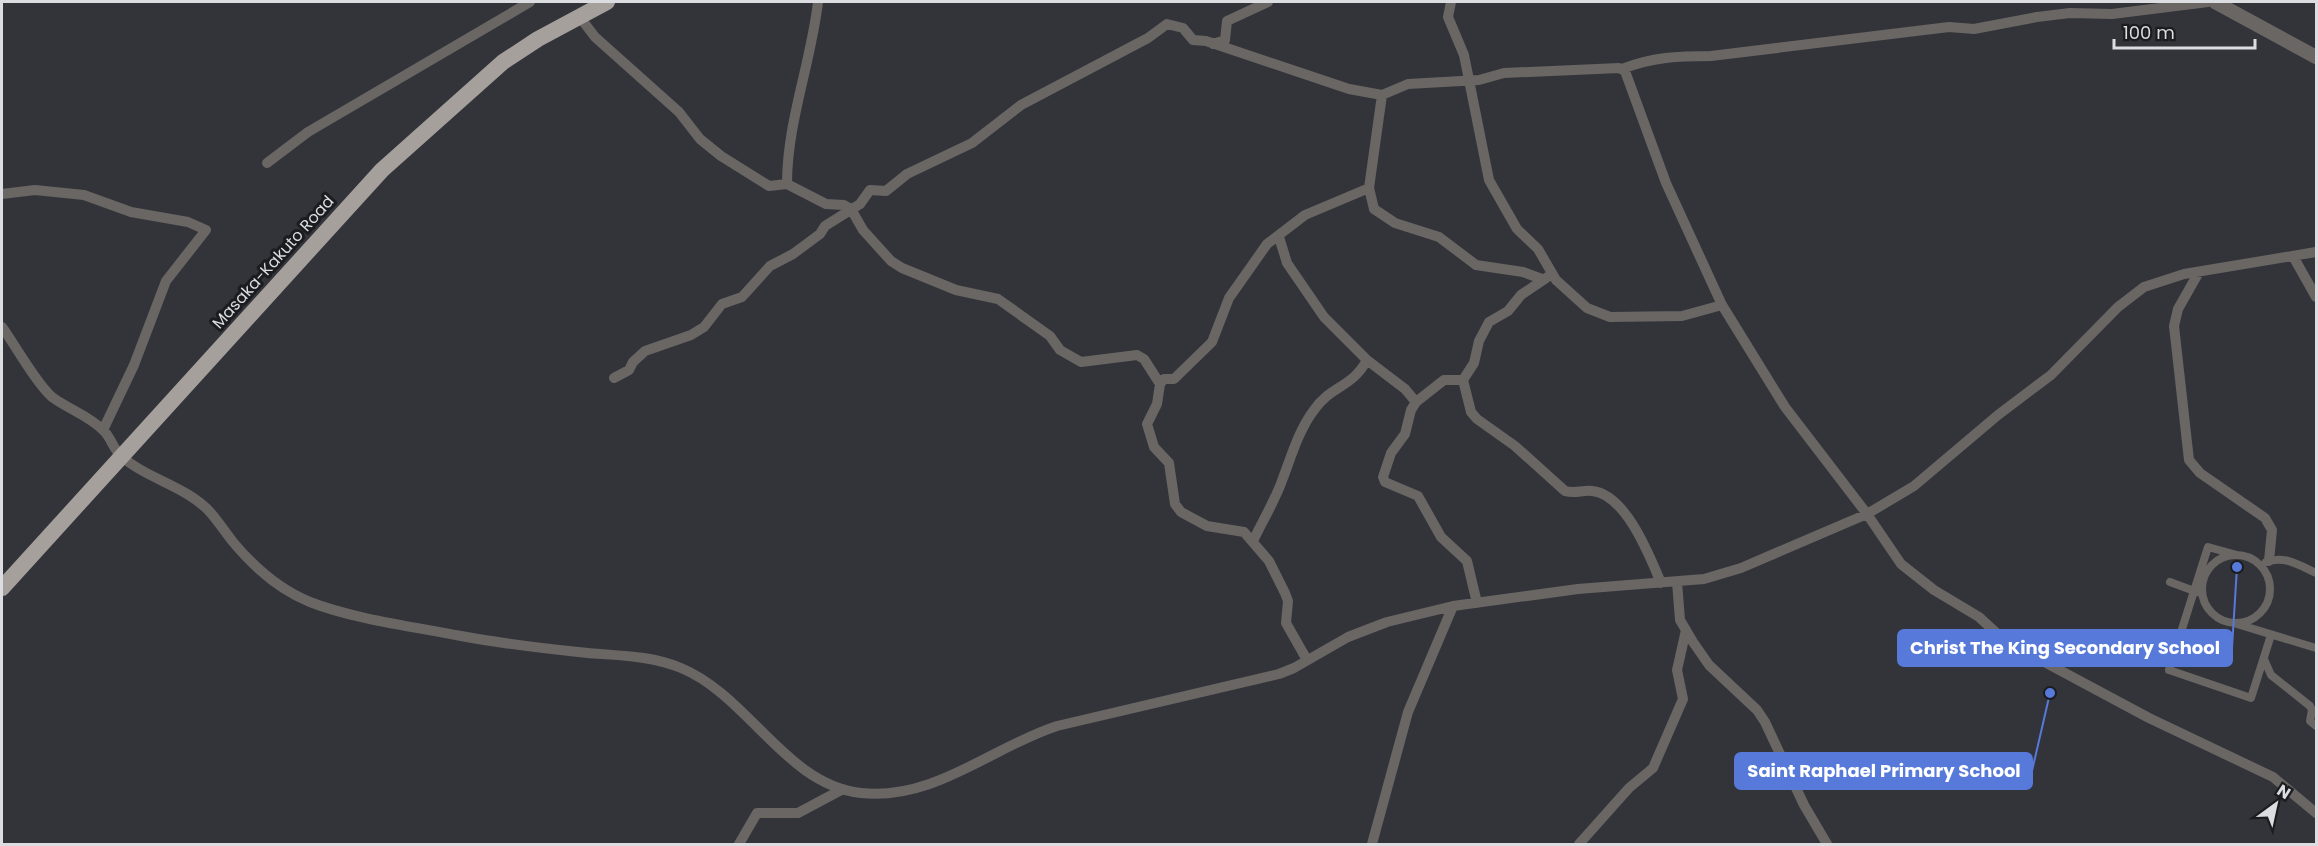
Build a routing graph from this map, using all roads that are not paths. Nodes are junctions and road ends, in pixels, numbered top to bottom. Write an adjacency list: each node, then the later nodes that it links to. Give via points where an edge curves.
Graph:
1 (530, 2): 14 (street, via 308,132)
2 (607, 2): 8 (highway, Masaka-Kakuto Road)
3 (818, 2): 15 (street, via 790,141)
4 (1268, 2): 9 (street, via 1227,21 1224,40)
5 (1450, 2): 12 (street, via 1448,17 1464,55)
6 (2208, 2): 11 (street, via 2112,14 2070,13 1974,29 1948,27 1711,56 1679,56 1645,60)
7 (2215, 2): 10 (street)
8 (579, 16): 15 (street, via 595,37 679,111 700,139 721,156 769,186); 33 (highway, Masaka-Kakuto Road, via 503,62 382,170)
9 (1212, 44): 13 (street, via 1349,89); 18 (street, via 1193,40 1183,28 1167,24 1148,38 1021,105 972,142 907,174 886,191 870,190)
10 (2316, 57)
11 (1622, 69): 12 (street, via 1504,73); 25 (street, via 1665,183)
12 (1468, 80): 13 (street, via 1408,84); 23 (street, via 1489,180 1517,229 1538,249)
13 (1382, 95): 16 (street)
14 (267, 163)
15 (787, 184): 18 (street, via 826,204)
16 (1369, 188): 19 (street, via 1305,215); 23 (street, via 1374,209 1395,223 1439,237 1476,265)
17 (2, 194): 32 (street, via 35,190 84,195 130,212 188,222 206,230 166,281 134,365)
18 (851, 209): 28 (street, via 793,254 770,266 742,297 722,304 704,327 645,351 629,370); 30 (street, via 863,230 902,268 956,290 998,299 1050,336 1060,350 1081,362 1137,355 1144,358)
19 (1279, 237): 27 (street, via 1295,276 1324,317); 30 (street, via 1258,254 1229,298 1212,342 1174,379 1164,379)
20 (2316, 252): 21 (street)
21 (2294, 258): 22 (street); 24 (street)
22 (2199, 272): 34 (street, via 2162,279 2131,296 2037,387 1914,486); 37 (street, via 2178,309 2174,326 2189,460 2199,473 2265,518 2272,530)
23 (1547, 277): 25 (street, via 1582,304 1610,317 1682,316); 29 (street, via 1521,295 1509,311 1489,322 1477,355)
24 (2316, 297)
25 (1722, 305): 34 (street, via 1803,433)
26 (2, 327): 32 (street, via 51,395)
27 (1367, 360): 31 (street); 35 (street, via 1360,373 1324,397 1313,410)
28 (614, 378)
29 (1462, 380): 31 (street, via 1444,380); 41 (street, via 1471,412 1477,419 1515,446 1553,482 1575,494 1592,491 1621,511 1644,541)
30 (1160, 384): 35 (street, via 1157,404 1147,424 1148,433 1157,452 1169,464 1175,504 1189,518 1207,526 1237,529)
31 (1416, 402): 45 (street, via 1405,434 1391,453 1384,480 1419,496 1441,537 1467,561)
32 (103, 430): 33 (street)
33 (120, 456): 42 (highway, Masaka-Kakuto Road); 54 (street, via 197,502 253,564 311,602 465,636 577,652 639,656 679,667 714,685 734,701 809,773)
34 (1867, 514): 39 (street, via 1741,568); 55 (street, via 1901,564 1979,617 2005,641 2149,718 2273,777)
35 (1253, 541): 52 (street, via 1269,561 1285,593 1286,623)
36 (2237, 555): 37 (street); 43 (street, via 2208,547); 44 (street, via 2212,565 2203,581)
37 (2264, 563): 38 (street, via 2286,559); 47 (street, via 2270,583 2268,601 2249,620)
38 (2316, 573)
39 (1677, 582): 41 (street); 48 (street, via 1680,620)
40 (2170, 582): 43 (street)
41 (1661, 583): 45 (street, via 1578,589)
42 (2, 588)
43 (2194, 591): 44 (street); 51 (street, via 2169,670 2251,698)
44 (2203, 594): 47 (street, via 2214,614)
45 (1477, 603): 46 (street)
46 (1453, 606): 52 (street, via 1368,629); 57 (street, via 1408,712)
47 (2231, 622): 49 (street)
48 (1686, 630): 58 (street, via 1677,670 1683,699 1657,760); 59 (street, via 1709,666 1765,722)
49 (2271, 634): 50 (street); 51 (street)
50 (2316, 648)
51 (2264, 658): 53 (street, via 2271,675 2310,706 2310,721)
52 (1307, 660): 54 (street, via 1279,674 1038,732 950,777 923,785 876,794)
53 (2316, 726)
54 (843, 789): 56 (street, via 798,813 757,813)
55 (2316, 813)
56 (739, 844)
57 (1372, 844)
58 (1579, 844)
59 (1827, 844)

